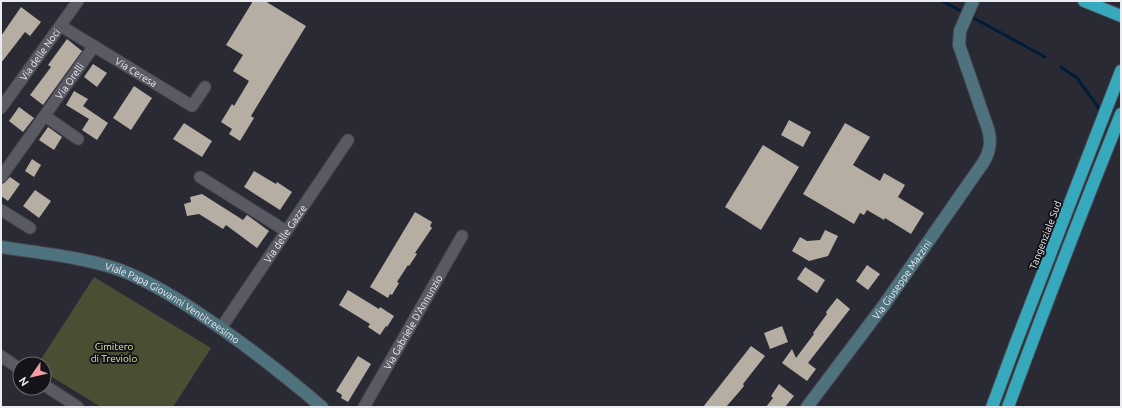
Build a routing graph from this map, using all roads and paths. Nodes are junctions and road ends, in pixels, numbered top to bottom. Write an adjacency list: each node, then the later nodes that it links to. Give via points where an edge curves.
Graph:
1 (78, 1): 5 (street, Via delle Noci)
2 (973, 1): 28 (street, Via Giuseppe Mazzini, via 960,31 959,41 987,125 990,147 983,163 884,305)
3 (1084, 1): 4 (highway)
4 (1116, 14)
5 (61, 26): 6 (street, Via Ceresa); 9 (street, Via delle Noci)
6 (94, 46): 8 (street, Via Ceresa, via 192,106); 10 (street, Via Orelli)
7 (1121, 71): 29 (highway, Tangenziale Sud)
8 (205, 87)
9 (2, 104)
10 (45, 116): 12 (street); 14 (street, Via Orelli)
11 (1120, 118): 30 (highway)
12 (78, 139)
13 (348, 140): 18 (street, Via delle Gazze)
14 (1, 177)
15 (200, 177): 18 (street)
16 (1, 210): 17 (street)
17 (30, 228)
18 (286, 231): 21 (street, Via delle Gazze)
19 (462, 236): 27 (street, Via Gabriele D'Annunzio)
20 (1, 247): 21 (street, Viale Papa Giovanni Ventitreesimo, via 120,270 167,292)
21 (221, 328): 26 (street, Viale Papa Giovanni Ventitreesimo, via 280,371)
22 (1, 356): 23 (street)
23 (12, 364)
24 (52, 390): 25 (street)
25 (78, 407)
26 (322, 407)
27 (364, 407)
28 (807, 407)
29 (992, 407)
30 (1008, 407)

